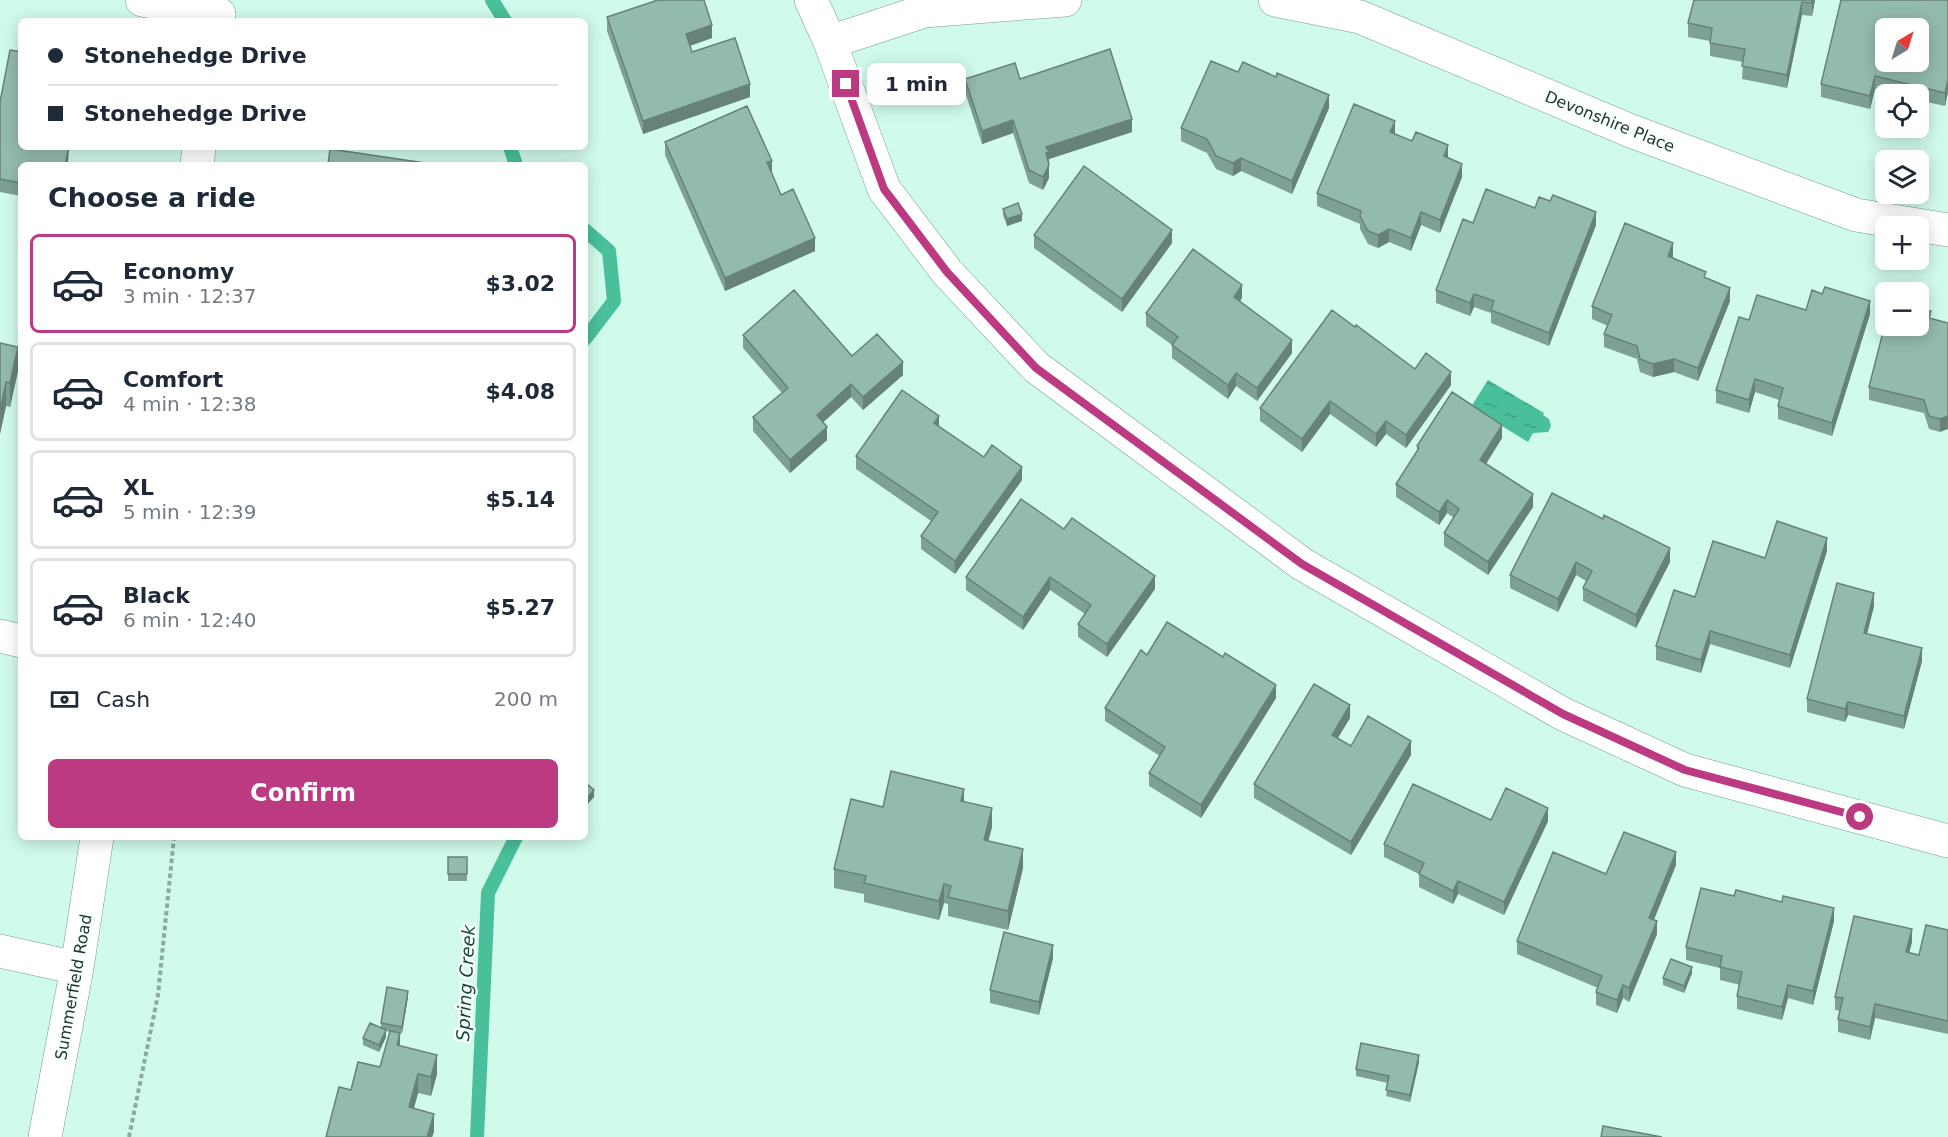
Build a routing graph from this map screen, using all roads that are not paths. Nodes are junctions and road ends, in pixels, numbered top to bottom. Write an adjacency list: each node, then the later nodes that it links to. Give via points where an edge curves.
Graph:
1 (142, 0): 5 (street)
2 (811, 0): 6 (street)
3 (1065, 0): 6 (street, via 924,11)
4 (1275, 0): 7 (street, Devonshire Place, via 1360,17 1630,131 1856,215)
5 (219, 12)
6 (830, 42): 11 (street, via 884,189 947,272 1036,368 1302,564 1563,714 1685,770)
7 (1948, 231)
8 (0, 636): 9 (street)
9 (18, 639)
10 (97, 840): 13 (street, Summerfield Road)
11 (1948, 841)
12 (0, 951): 13 (street)
13 (77, 968): 14 (street, Summerfield Road)
14 (45, 1137)

